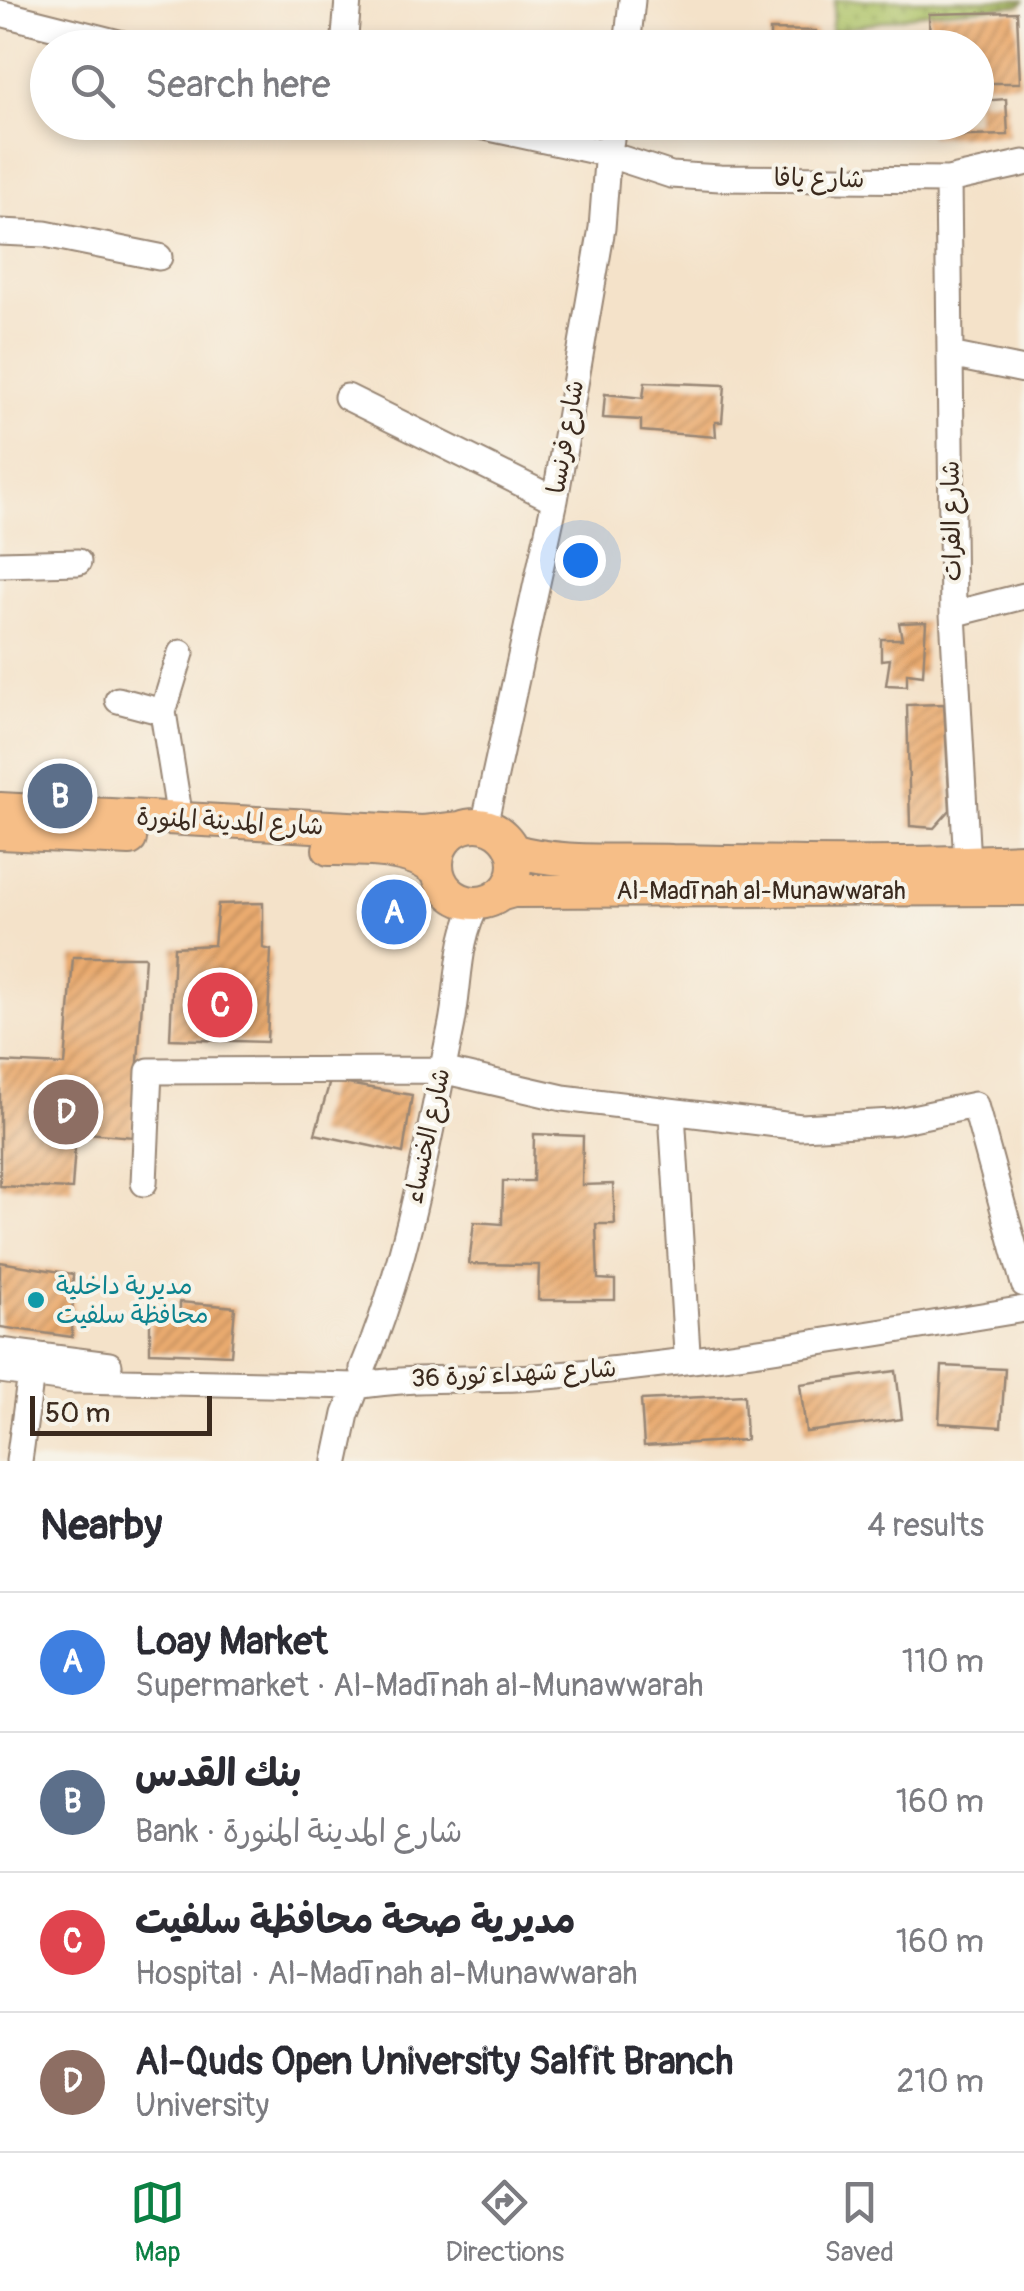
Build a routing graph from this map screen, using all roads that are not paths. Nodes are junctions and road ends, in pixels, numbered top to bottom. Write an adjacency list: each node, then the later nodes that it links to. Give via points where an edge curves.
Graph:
1 (348, 0): 5 (street)
2 (632, 0): 6 (street)
3 (0, 13): 4 (street)
4 (67, 30)
5 (346, 30)
6 (628, 30)
7 (568, 140): 8 (street, شارع يافا)
8 (609, 147): 10 (street, شارع يافا, via 671,175); 16 (street, شارع فرنسا, via 602,228)
9 (1024, 163): 10 (street, شارع يافا)
10 (948, 180): 13 (street, شارع الفرات)
11 (0, 232): 12 (street, via 45,234)
12 (159, 258)
13 (950, 355): 14 (street); 20 (street, شارع الفرات)
14 (1024, 370)
15 (347, 397): 16 (street)
16 (555, 500): 26 (street, شارع فرنسا)
17 (78, 562): 18 (street)
18 (0, 564)
19 (1024, 596): 20 (street)
20 (954, 614): 30 (street, شارع الفرات)
21 (182, 653): 23 (street)
22 (118, 700): 23 (street)
23 (163, 712): 25 (street)
24 (0, 809): 25 (main road, شارع المدينة المنورة)
25 (180, 819): 26 (main road, شارع المدينة المنورة, via 424,832)
26 (472, 827): 28 (main road, via 503,836); 31 (main road, via 450,836 440,849)
27 (0, 833): 31 (main road, via 345,849 412,857)
28 (512, 850): 30 (main road, via 575,858); 33 (main road, via 513,876)
29 (1024, 860): 30 (main road)
30 (966, 863)
31 (438, 872): 33 (main road, via 452,896 464,902)
32 (1024, 889): 33 (main road, Al-Madīnah al-Munawwarah, via 514,891)
33 (489, 899): 34 (street, شارع الخنساء, via 463,935)
34 (442, 1070): 35 (street, via 563,1098); 36 (street, via 149,1071); 44 (street, شارع الخنساء, via 406,1236)
35 (672, 1112): 37 (street, via 801,1127 893,1122 975,1105); 41 (street)
36 (144, 1183)
37 (1024, 1284)
38 (1024, 1300): 41 (street, شارع شهداء ثورة 36)
39 (1024, 1308): 44 (street, شارع شهداء ثورة 36, via 546,1377)
40 (0, 1351): 44 (street, شارع شهداء ثورة 36, via 76,1363)
41 (688, 1352): 44 (street, شارع شهداء ثورة 36)
42 (0, 1370): 43 (street, شارع شهداء ثورة 36)
43 (31, 1374): 44 (street, شارع شهداء ثورة 36, via 73,1380); 45 (street)
44 (360, 1377): 46 (street, شارع الخنساء)
45 (18, 1461)
46 (336, 1461)

